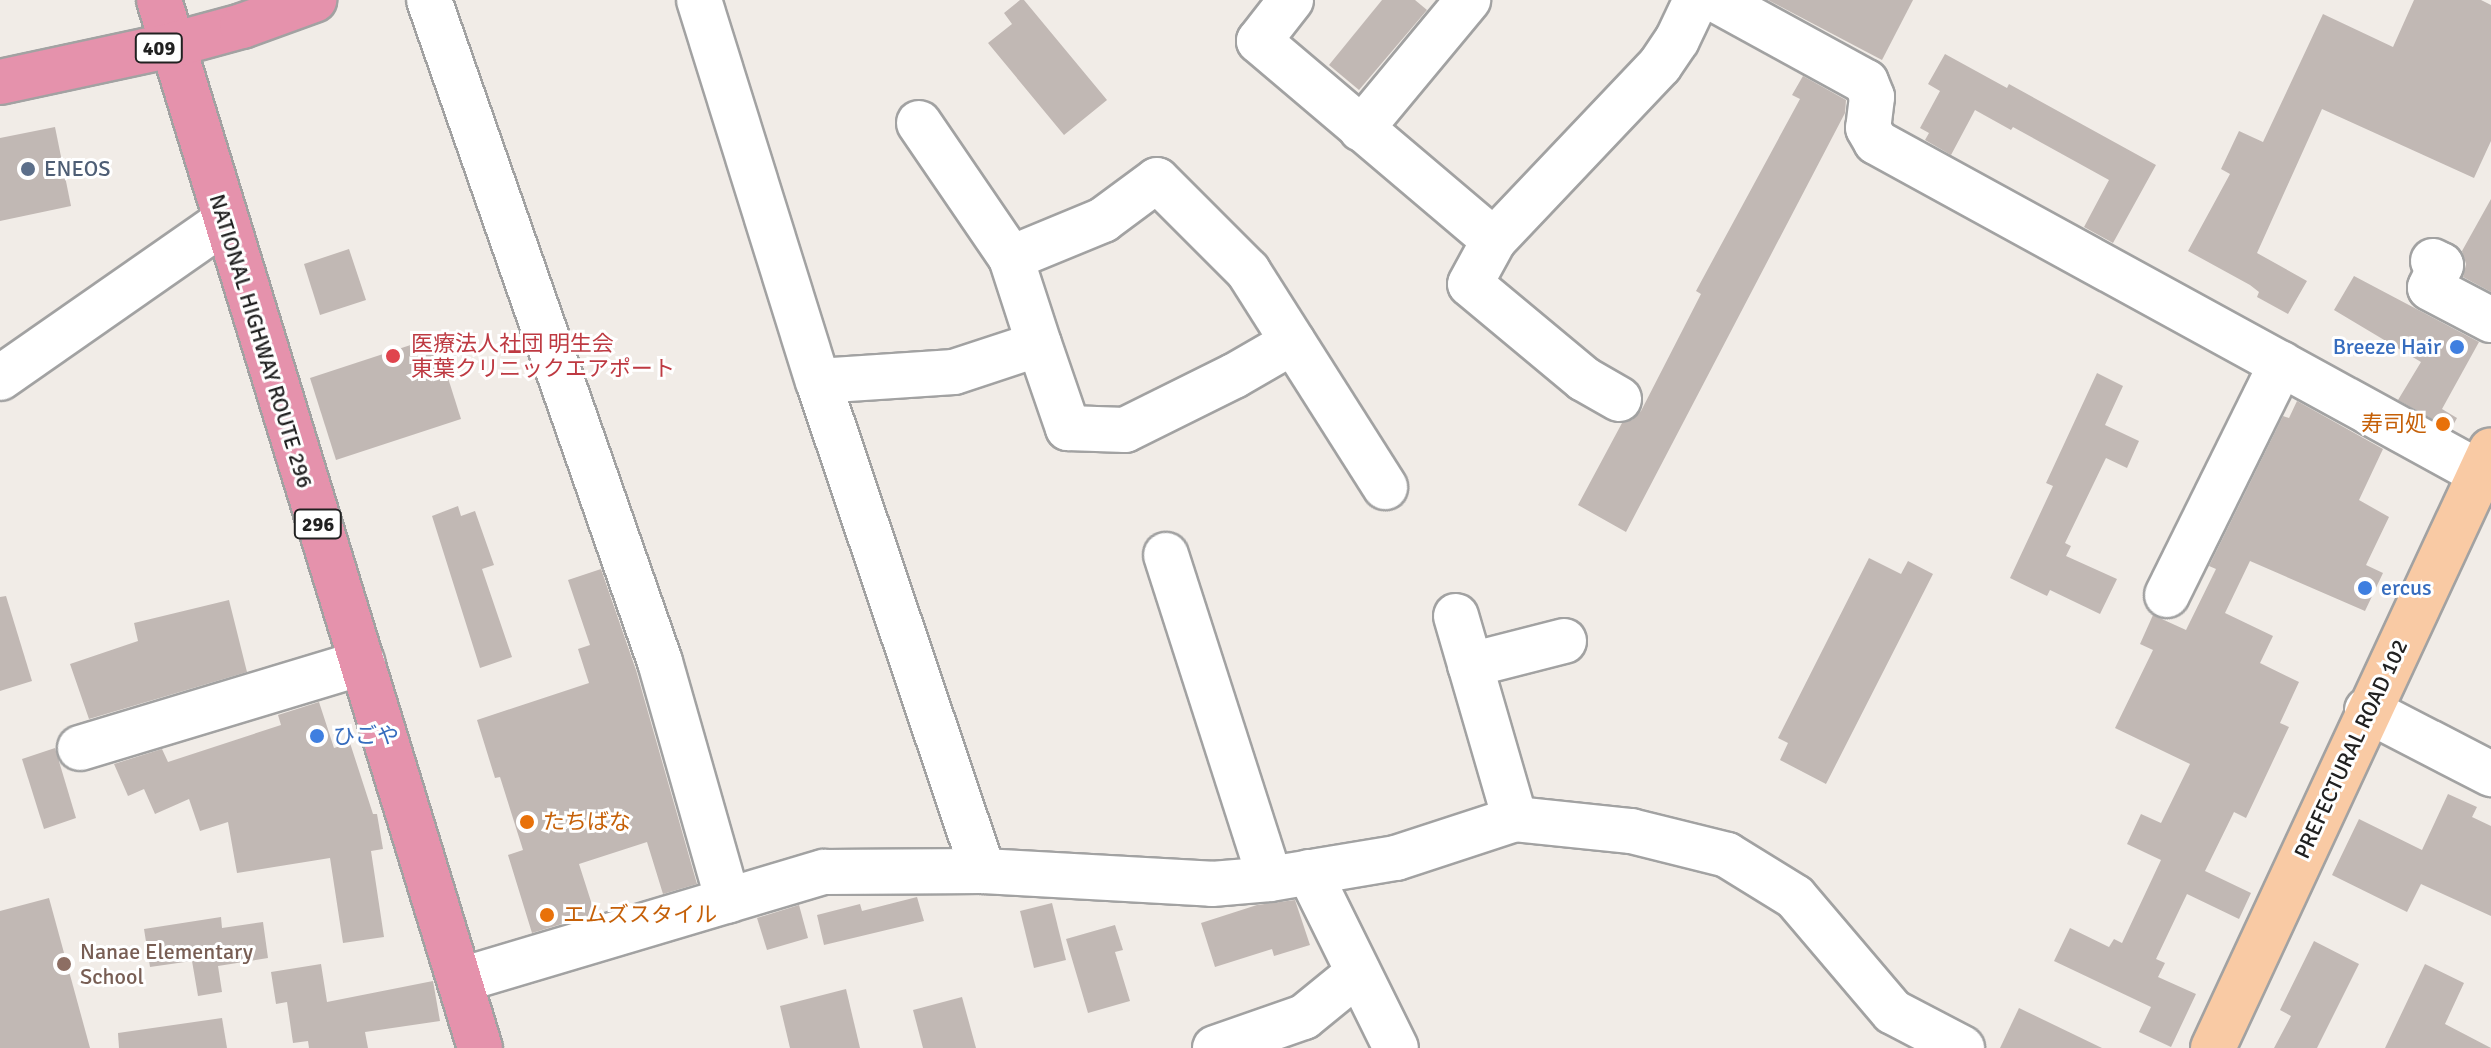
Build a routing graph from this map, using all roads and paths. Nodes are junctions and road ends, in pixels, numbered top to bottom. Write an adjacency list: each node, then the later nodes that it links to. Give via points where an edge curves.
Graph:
1 (159, 0): 9 (highway, NATIONAL HIGHWAY ROUTE 296 / 296)
2 (314, 0): 9 (highway, 409)
3 (429, 0): 38 (street, via 660,662)
4 (699, 0): 22 (street)
5 (1291, 0): 12 (street, via 1259,41)
6 (1468, 0): 12 (street)
7 (1696, 0): 14 (street, via 1660,65)
8 (1716, 0): 20 (street, via 1866,82 1872,97 1868,128 1876,142)
9 (172, 45): 10 (highway, 409); 13 (highway, NATIONAL HIGHWAY ROUTE 296 / 296)
10 (0, 82)
11 (919, 123): 15 (street)
12 (1361, 129): 14 (street)
13 (224, 222): 21 (street); 30 (highway, NATIONAL HIGHWAY ROUTE 296 / 296)
14 (1494, 240): 23 (street, via 1470,284)
15 (1011, 258): 18 (street, via 1103,220 1157,180 1248,271); 19 (street)
16 (2433, 261): 17 (street, via 2441,265 2430,288)
17 (2491, 320)
18 (1293, 342): 19 (street, via 1125,430 1068,428); 25 (street)
19 (1039, 344): 22 (street, via 954,372)
20 (2281, 364): 24 (street); 27 (street)
21 (0, 378)
22 (818, 381): 36 (street)
23 (1601, 389)
24 (2486, 462): 32 (main road, PREFECTURAL ROAD 102)
25 (1385, 487)
26 (1166, 555): 37 (street)
27 (2167, 595)
28 (1456, 616): 31 (street)
29 (1564, 641): 31 (street)
30 (362, 663): 33 (street); 40 (highway, NATIONAL HIGHWAY ROUTE 296 / 296)
31 (1470, 665): 35 (street)
32 (2367, 710): 34 (street); 46 (main road, PREFECTURAL ROAD 102)
33 (80, 748)
34 (2491, 774)
35 (1515, 819): 37 (street, via 1396,858); 41 (street, via 1631,831 1727,855 1795,897)
36 (983, 871): 37 (street, via 1212,884); 38 (street, via 824,872)
37 (1289, 875): 39 (street)
38 (728, 901): 40 (street)
39 (1358, 973): 43 (street, via 1304,1017); 44 (street)
40 (461, 980): 42 (highway, NATIONAL HIGHWAY ROUTE 296 / 296)
41 (1914, 1036): 45 (street)
42 (480, 1048)
43 (1215, 1048)
44 (1396, 1048)
45 (1962, 1048)
46 (2213, 1048)

